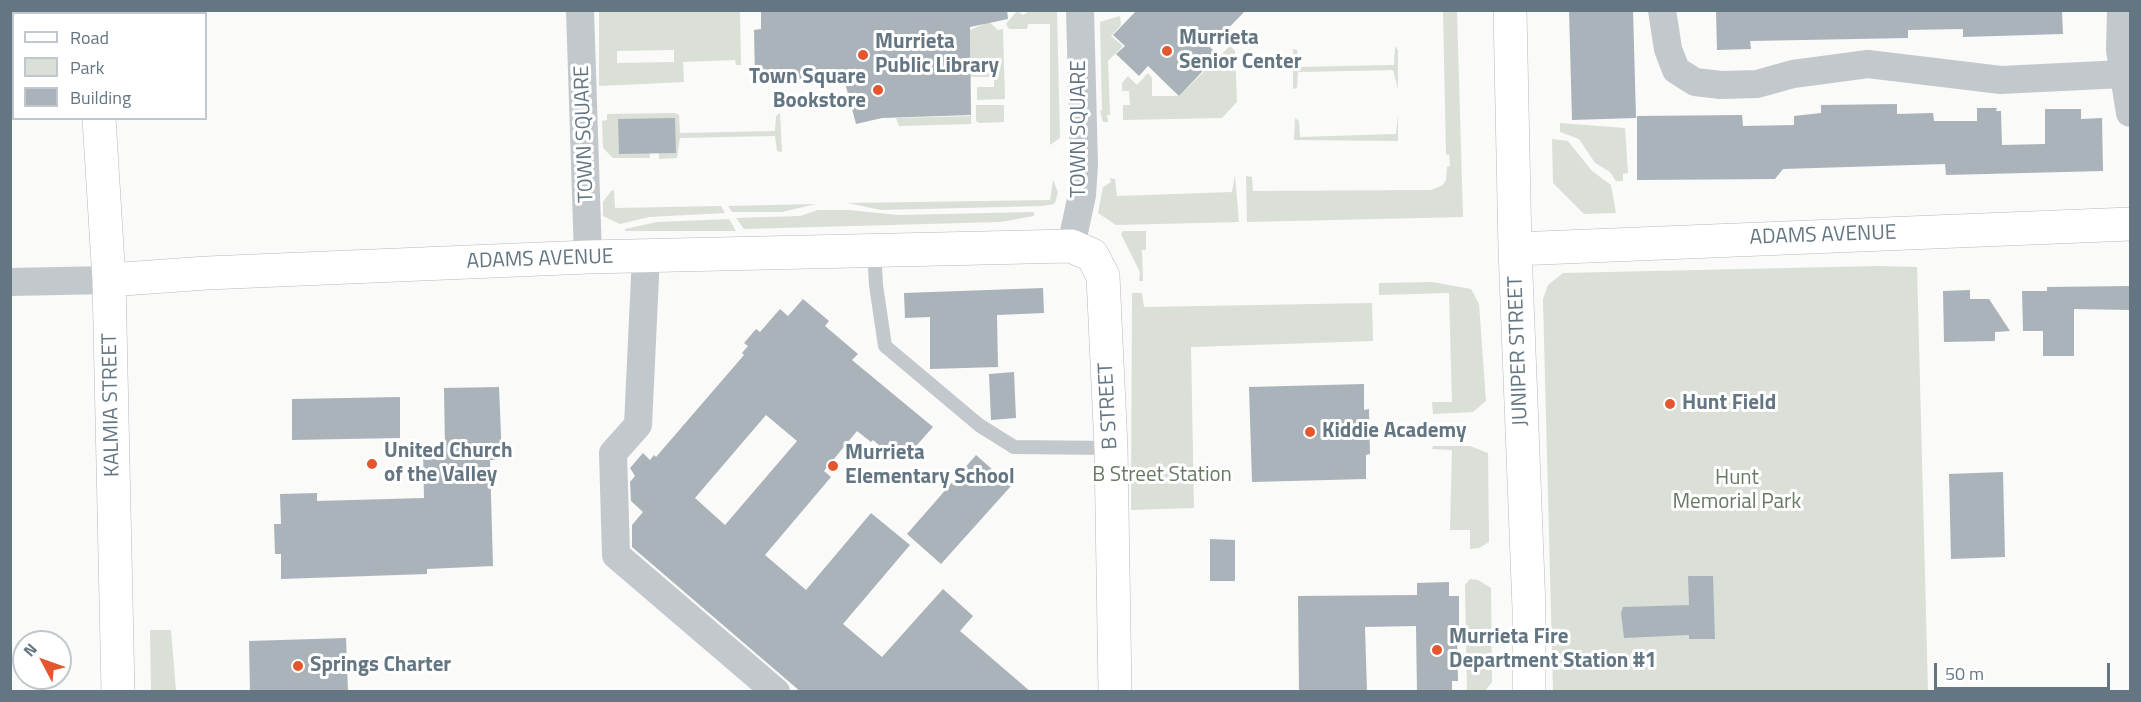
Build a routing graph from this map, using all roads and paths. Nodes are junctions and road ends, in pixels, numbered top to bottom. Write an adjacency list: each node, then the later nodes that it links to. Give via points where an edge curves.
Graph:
1 (580, 10): 14 (street, TOWN SQUARE)
2 (1080, 10): 10 (street, TOWN SQUARE, via 1084,164)
3 (1510, 10): 11 (street, JUNIPER STREET)
4 (1662, 10): 6 (street, via 1668,49 1676,70 1695,82 1757,84 1793,74 1868,64 2001,80)
5 (2121, 10): 6 (street)
6 (2123, 74): 7 (street)
7 (2130, 113)
8 (99, 120): 15 (street, KALMIA STREET)
9 (2130, 224): 11 (street, ADAMS AVENUE)
10 (1071, 246): 12 (street, ADAMS AVENUE); 17 (street, B STREET, via 1092,255 1103,276)
11 (1515, 249): 21 (street, JUNIPER STREET)
12 (874, 250): 13 (street, ADAMS AVENUE); 17 (lane, via 885,346 979,425 1014,447)
13 (646, 256): 14 (street, ADAMS AVENUE); 19 (street, via 638,425 613,453 616,555)
14 (588, 257): 15 (street, ADAMS AVENUE)
15 (110, 280): 16 (street, ADAMS AVENUE); 18 (street, KALMIA STREET)
16 (10, 282)
17 (1111, 448): 20 (street, B STREET)
18 (118, 692)
19 (776, 692)
20 (1115, 692)
21 (1529, 692)

